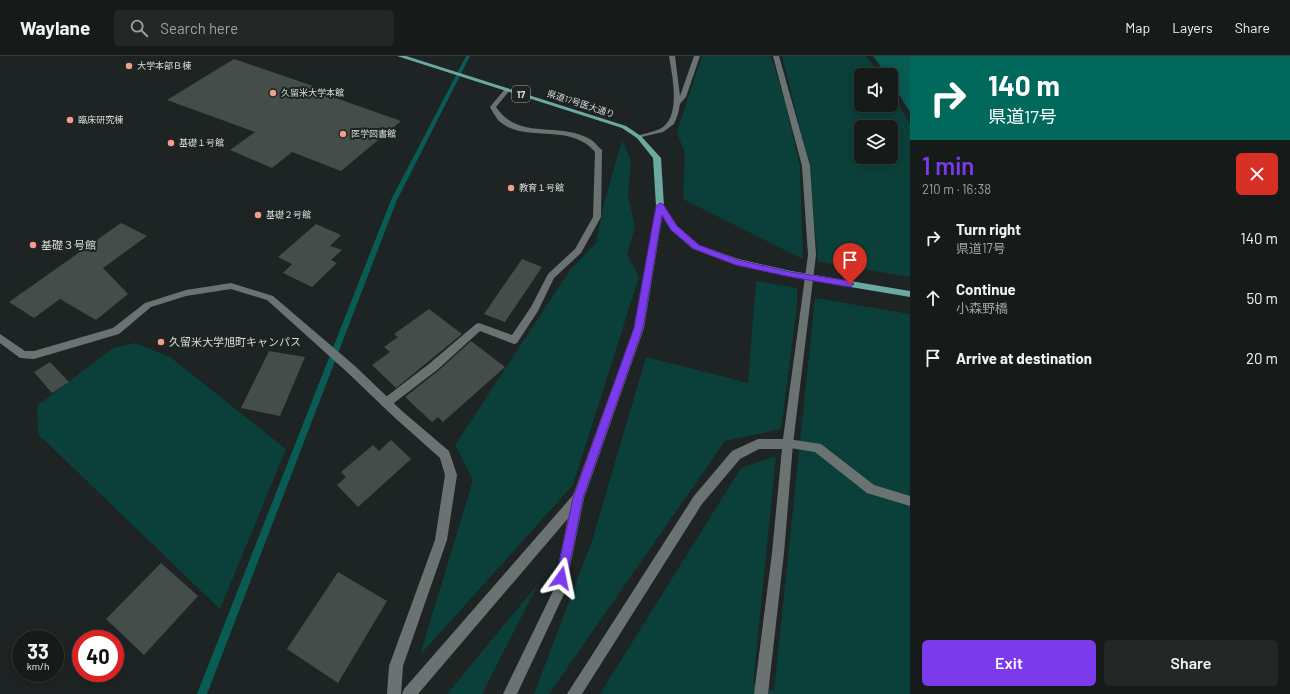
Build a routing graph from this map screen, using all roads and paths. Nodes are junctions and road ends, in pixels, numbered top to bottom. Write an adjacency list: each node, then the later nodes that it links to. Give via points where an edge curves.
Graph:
1 (400, 56): 5 (main road, 県道17号医大通り / 17)
2 (672, 56): 6 (street)
3 (696, 56): 6 (street, via 683,97)
4 (776, 56): 12 (street, via 806,166 812,255)
5 (508, 90): 7 (main road, 県道17号医大通り / 17, via 624,127); 11 (street, via 493,107 497,116 509,125 576,136 588,141 599,152 597,216 578,251 551,276 535,309 514,340 479,327)
6 (676, 104): 7 (street, via 675,117 666,128)
7 (639, 137): 8 (main road, 17, via 657,158)
8 (660, 206): 9 (main road, 17, via 674,228 696,247 736,262); 13 (street, via 639,328)
9 (910, 294)
10 (0, 338): 11 (street, via 22,355 34,355 116,331 148,305 186,293 231,286 270,298)
11 (386, 403): 15 (street, via 445,455 451,475 441,540 396,666)
12 (788, 444): 14 (street, via 817,447 871,489); 18 (street, via 758,444 736,455 698,500); 19 (street, via 778,553)
13 (578, 498): 16 (street); 17 (street, via 559,592)
14 (910, 501)
15 (394, 694)
16 (408, 694)
17 (510, 694)
18 (574, 694)
19 (760, 694)

